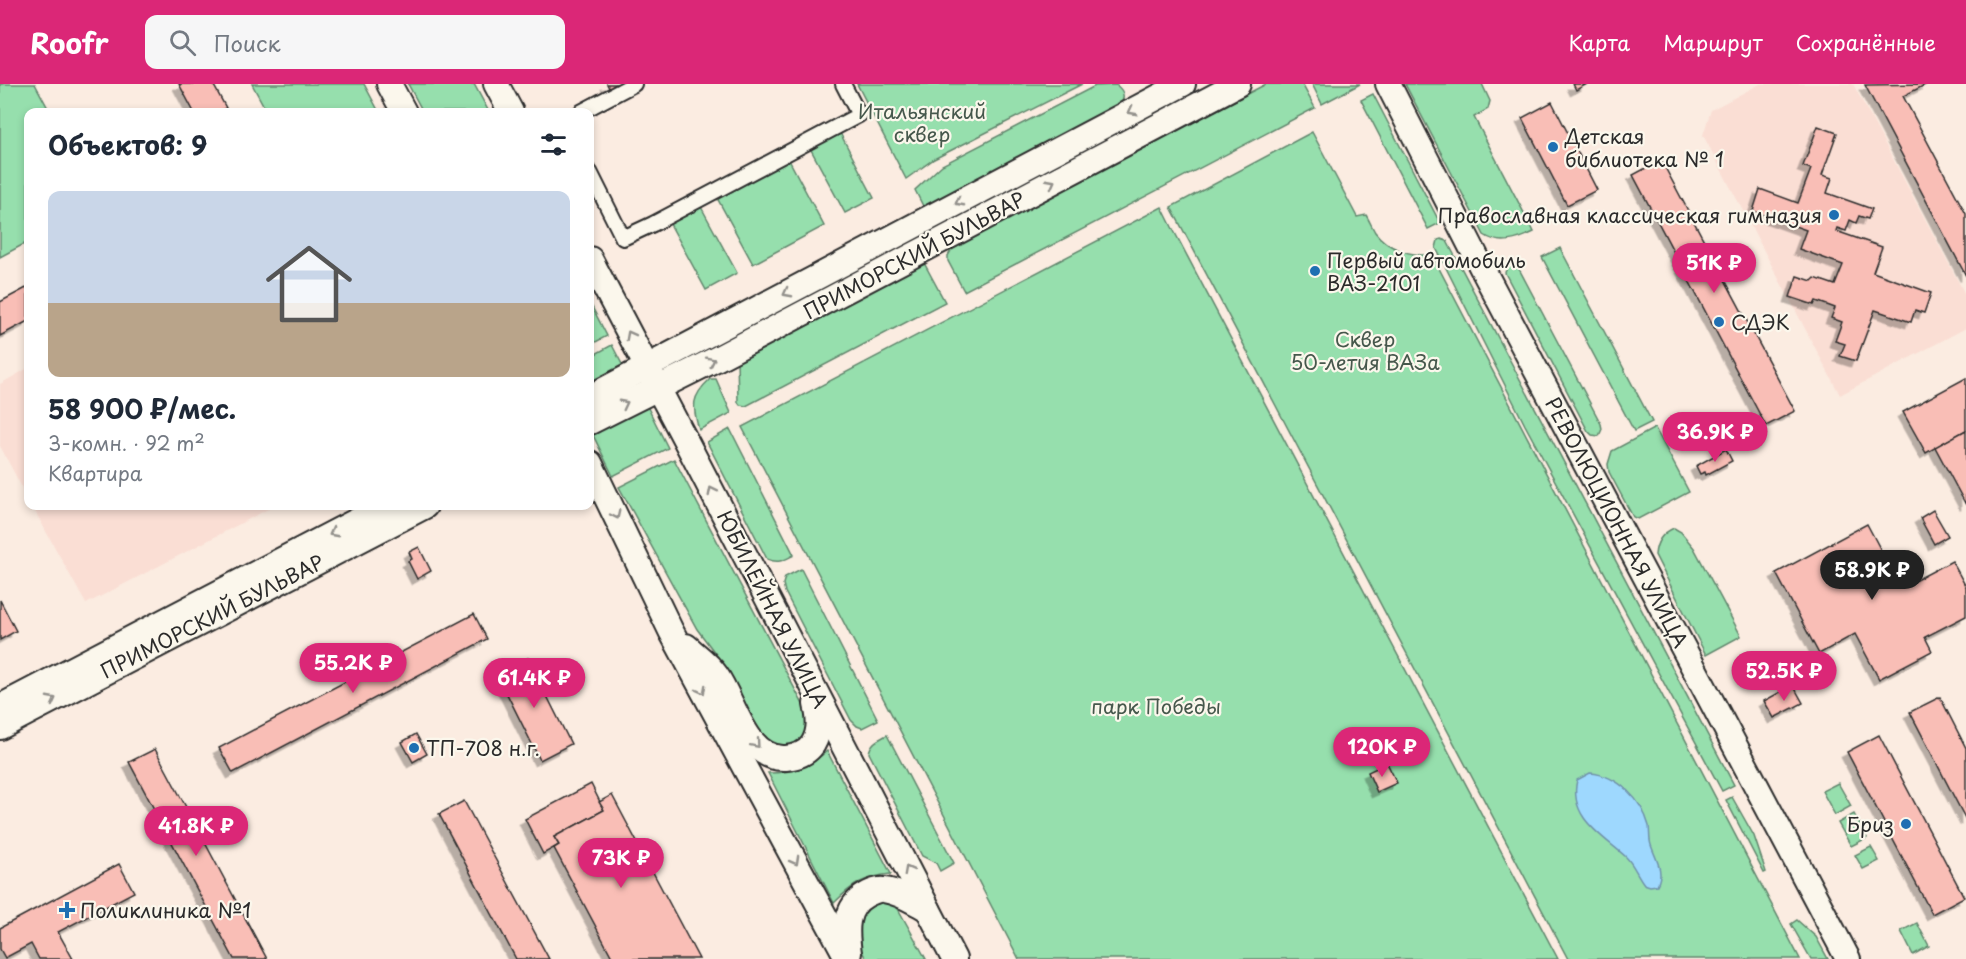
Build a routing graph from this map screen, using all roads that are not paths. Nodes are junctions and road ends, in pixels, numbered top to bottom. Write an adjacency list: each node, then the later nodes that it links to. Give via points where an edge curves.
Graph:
1 (389, 84): 8 (main road)
2 (496, 84): 9 (main road)
3 (634, 84): 10 (street)
4 (843, 84): 11 (street, via 859,115 623,238)
5 (1183, 84): 13 (main road, one-way to 13)
6 (1238, 84): 13 (main road, ПРИМОРСКИЙ БУЛЬВАР, one-way to 6, via 718,358)
7 (1388, 84): 26 (main road, РЕВОЛЮЦИОННАЯ УЛИЦА)
8 (402, 108)
9 (509, 108)
10 (589, 108)
11 (594, 180)
12 (594, 266): 13 (main road, ЮБИЛЕЙНАЯ УЛИЦА, one-way to 12)
13 (653, 377): 14 (main road); 15 (main road, ПРИМОРСКИЙ БУЛЬВАР, one-way to 13); 20 (main road, ЮБИЛЕЙНАЯ УЛИЦА, one-way to 13)
14 (594, 396)
15 (594, 419)
16 (594, 471): 19 (main road, one-way to 19)
17 (377, 510): 21 (main road, one-way to 21)
18 (417, 510): 22 (main road, ПРИМОРСКИЙ БУЛЬВАР, one-way to 18)
19 (671, 632): 20 (main road, one-way to 20, via 716,674 753,744 766,755 795,758 809,750 819,734); 24 (main road, one-way to 24)
20 (811, 684): 23 (main road, ЮБИЛЕЙНАЯ УЛИЦА, one-way to 20)
21 (0, 707)
22 (0, 727)
23 (928, 909): 24 (main road, via 883,890 863,896 848,917); 25 (main road, ЮБИЛЕЙНАЯ УЛИЦА)
24 (849, 959)
25 (954, 959)
26 (1848, 959)

